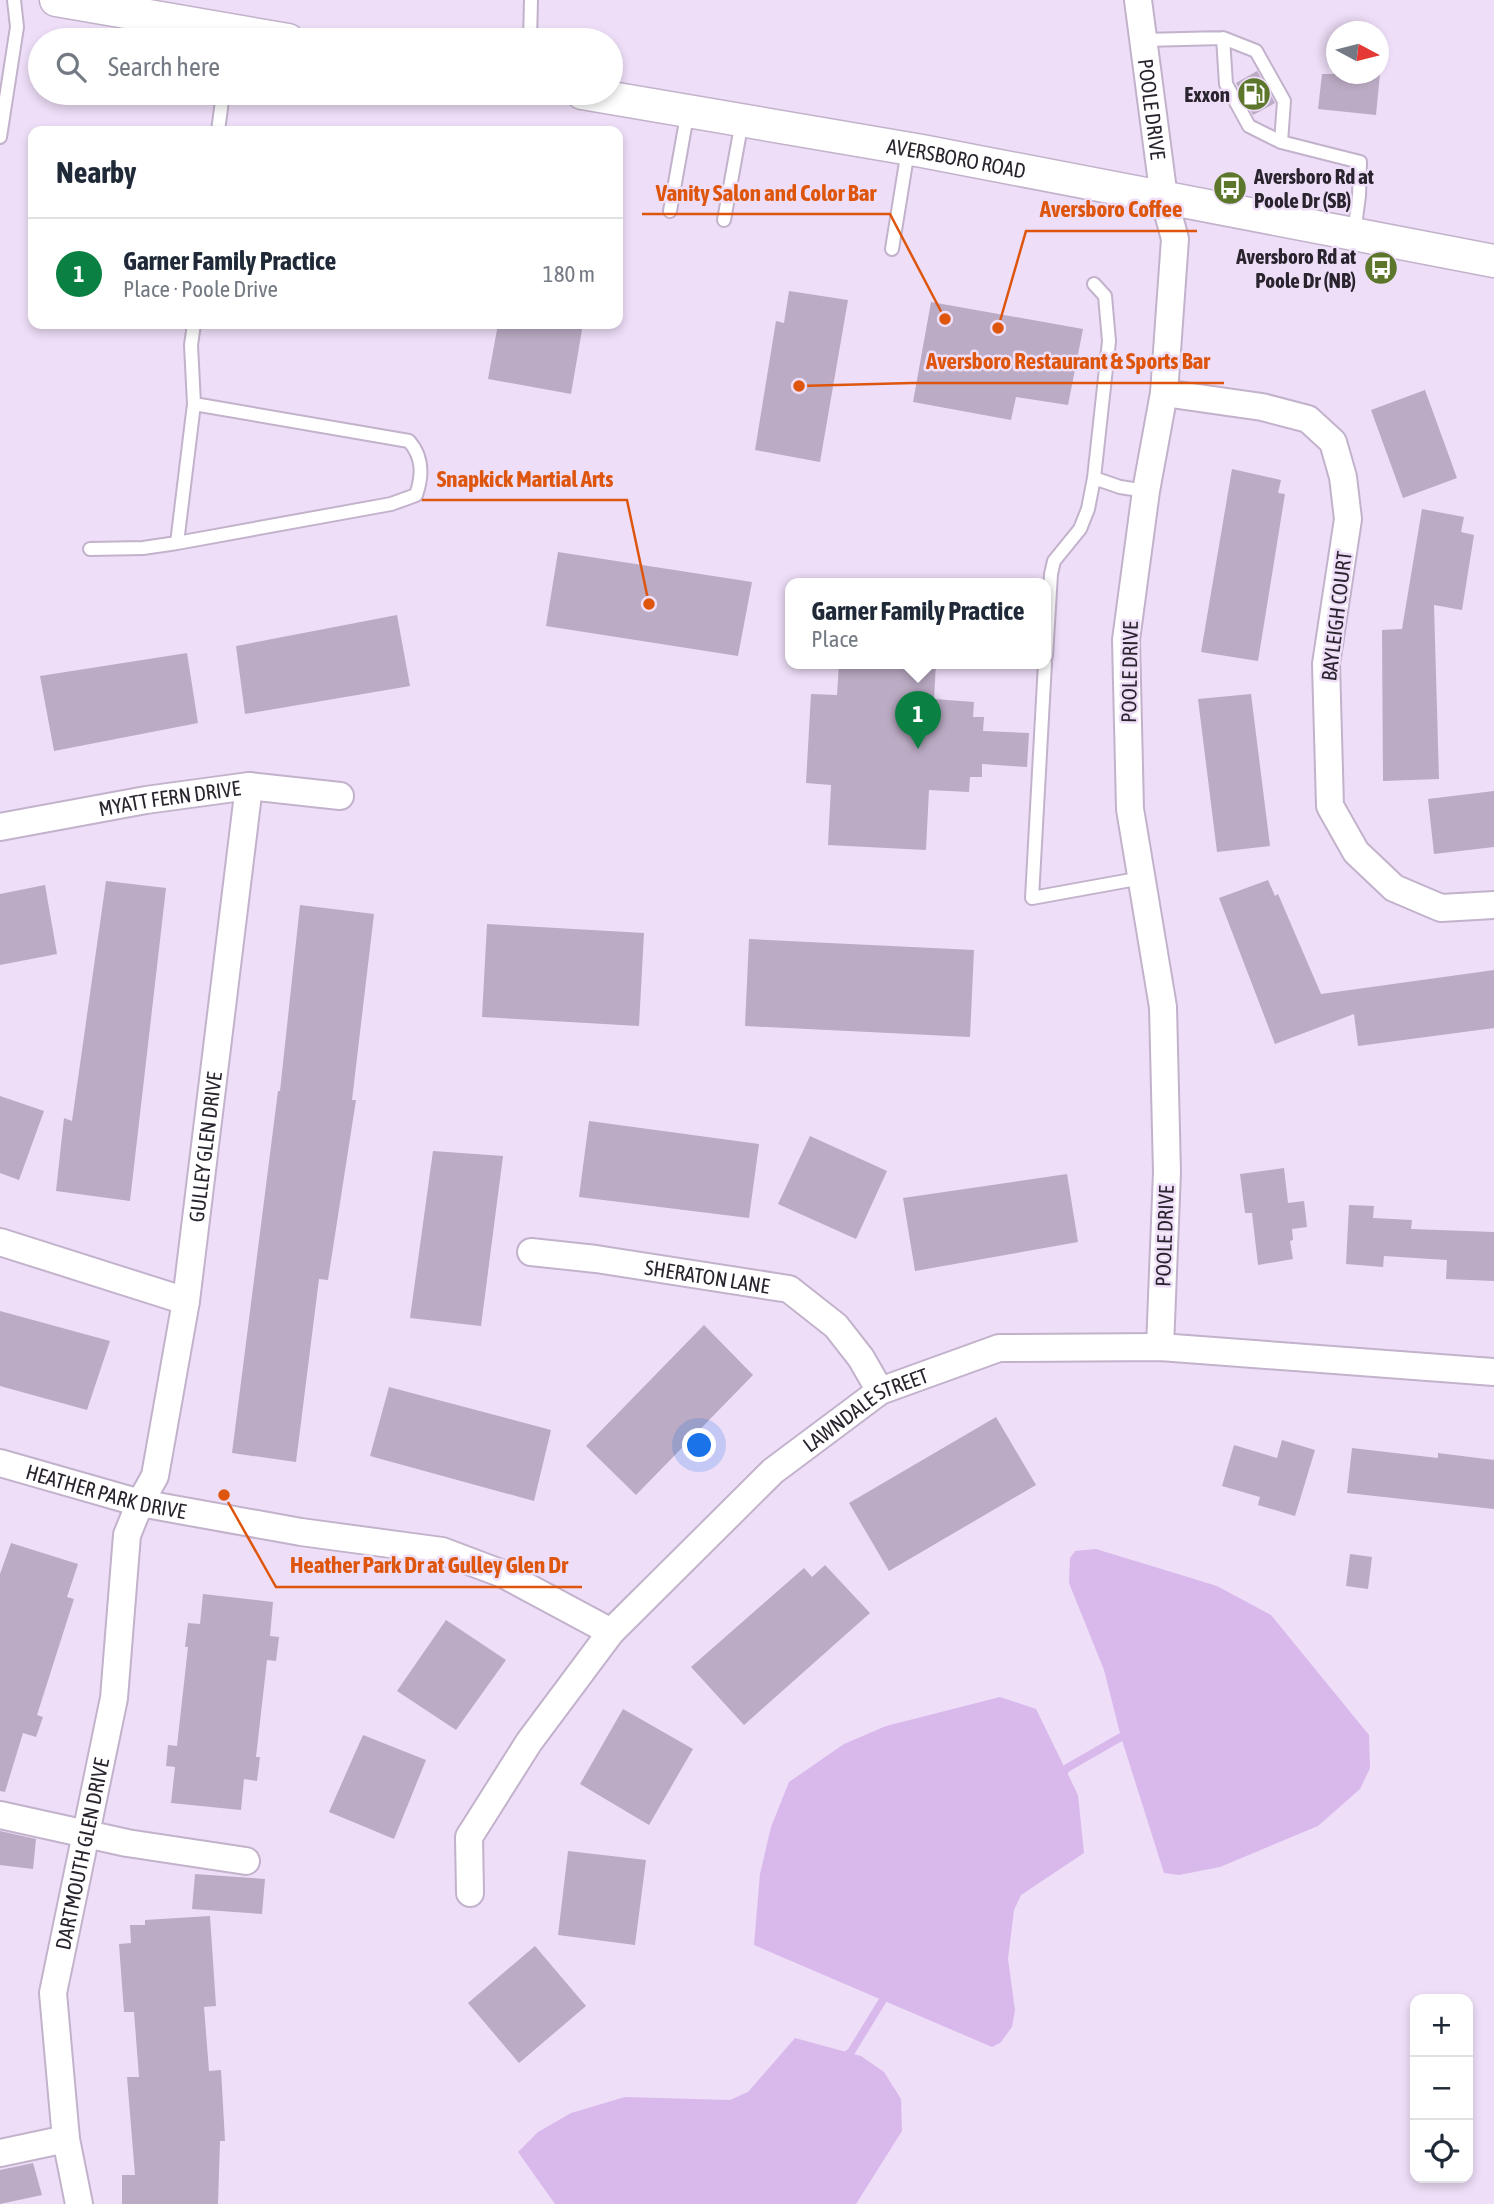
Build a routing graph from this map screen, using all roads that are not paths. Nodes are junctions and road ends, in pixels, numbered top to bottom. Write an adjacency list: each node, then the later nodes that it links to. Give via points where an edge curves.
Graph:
1 (14, 0): 14 (lane, via 17,27)
2 (531, 0): 6 (lane)
3 (1138, 0): 8 (street, POOLE DRIVE)
4 (73, 1): 5 (street)
5 (198, 28)
6 (530, 28)
7 (1223, 38): 8 (lane); 15 (lane, via 1226,84 1243,116 1249,126); 15 (lane, via 1256,51 1268,71 1284,101)
8 (1144, 40): 17 (street, POOLE DRIVE)
9 (623, 100): 11 (street, AVERSBORO ROAD)
10 (221, 105): 13 (lane)
11 (688, 110): 12 (street, AVERSBORO ROAD); 18 (lane)
12 (742, 120): 16 (street, AVERSBORO ROAD); 19 (lane)
13 (219, 126)
14 (0, 137)
15 (1281, 142): 20 (lane, via 1360,162)
16 (908, 149): 17 (street, AVERSBORO ROAD); 21 (lane)
17 (1164, 198): 20 (street, AVERSBORO ROAD); 25 (street, POOLE DRIVE, via 1175,239)
18 (670, 211)
19 (724, 220)
20 (1354, 233): 22 (street, AVERSBORO ROAD)
21 (892, 249)
22 (1494, 261)
23 (1094, 284): 27 (lane, via 1105,296 1109,341)
24 (193, 329): 26 (lane)
25 (1164, 393): 28 (street, POOLE DRIVE); 37 (street, BAYLEIGH COURT, via 1262,407 1308,419 1334,442 1348,519 1326,664 1330,806 1356,852 1394,888 1441,908)
26 (194, 404): 29 (lane); 29 (lane, via 409,441 419,452 421,479 416,495 391,504)
27 (1094, 478): 28 (lane); 31 (lane, via 1080,529 1054,561)
28 (1146, 491): 36 (street, POOLE DRIVE, via 1126,640 1130,809)
29 (177, 543): 30 (lane)
30 (90, 549)
31 (1051, 578)
32 (1045, 669): 36 (lane, via 1031,898)
33 (248, 786): 34 (street, MYATT FERN DRIVE); 35 (street, MYATT FERN DRIVE); 40 (street, GULLEY GLEN DRIVE)
34 (340, 796)
35 (0, 827)
36 (1142, 878): 41 (street, POOLE DRIVE, via 1163,1007 1167,1172)
37 (1494, 905)
38 (0, 1242): 40 (street)
39 (531, 1252): 43 (street, SHERATON LANE, via 789,1289 836,1326)
40 (186, 1301): 45 (street, GULLEY GLEN DRIVE, via 155,1476)
41 (1160, 1347): 42 (street, LAWNDALE STREET); 43 (street, LAWNDALE STREET, via 999,1348)
42 (1494, 1371)
43 (880, 1391): 46 (street, LAWNDALE STREET, via 773,1471)
44 (0, 1463): 45 (street, HEATHER PARK DRIVE)
45 (140, 1503): 46 (street, HEATHER PARK DRIVE, via 442,1551 503,1574); 48 (street, DARTMOUTH GLEN DRIVE, via 127,1535 114,1698)
46 (611, 1632): 50 (street, LAWNDALE STREET, via 529,1742 469,1838)
47 (0, 1815): 48 (street)
48 (86, 1833): 49 (street); 51 (street, DARTMOUTH GLEN DRIVE, via 53,1993)
49 (246, 1861)
50 (470, 1893)
51 (66, 2139): 52 (street); 53 (street, DARTMOUTH GLEN DRIVE)
52 (0, 2153)
53 (79, 2204)

